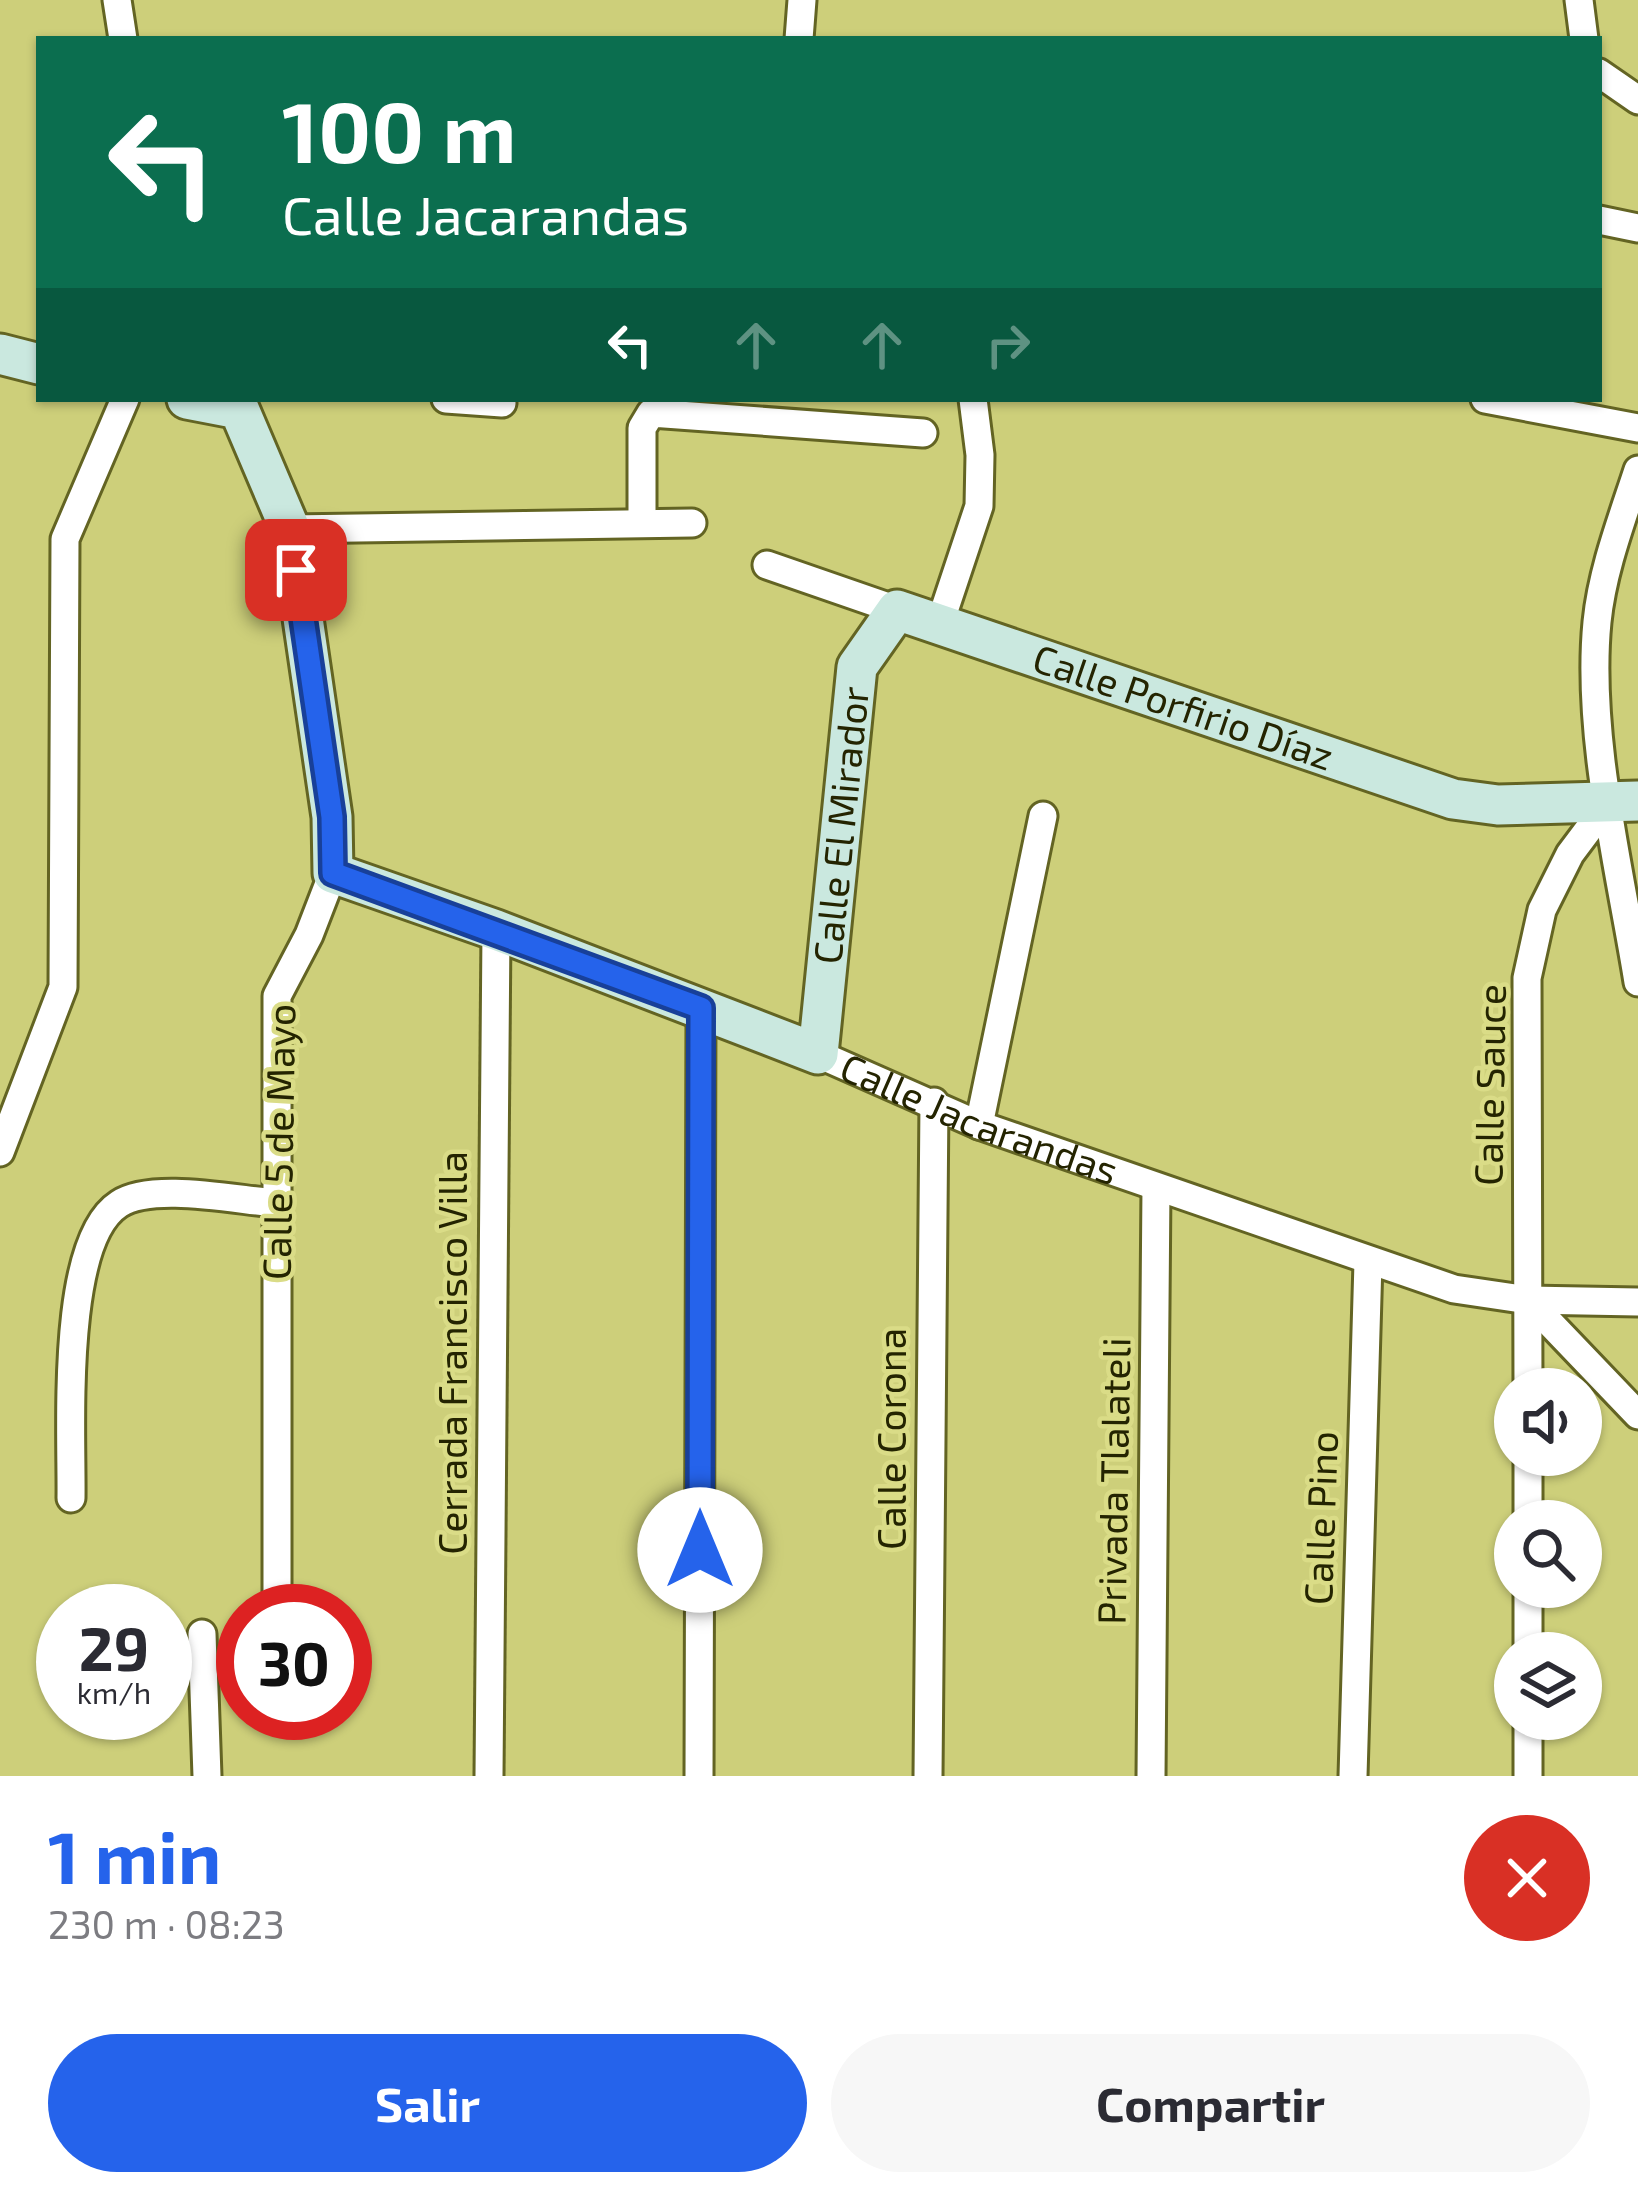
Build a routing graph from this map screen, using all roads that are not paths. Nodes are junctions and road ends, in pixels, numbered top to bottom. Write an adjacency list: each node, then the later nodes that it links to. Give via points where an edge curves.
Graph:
1 (117, 0): 4 (street)
2 (802, 0): 5 (street)
3 (1579, 0): 6 (street)
4 (123, 36)
5 (799, 36)
6 (1584, 36)
7 (1602, 75): 8 (street)
8 (1638, 100)
9 (1602, 221): 10 (street)
10 (1638, 228)
11 (0, 353): 12 (street)
12 (36, 363)
13 (124, 402): 37 (street, via 65,539 63,987)
14 (480, 402): 18 (street)
15 (974, 402): 27 (street, via 979,506)
16 (1501, 402): 19 (street)
17 (248, 404): 24 (street, Calle 5 de Mayo)
18 (502, 404)
19 (1638, 428)
20 (923, 433): 23 (street, via 651,413 642,428)
21 (1638, 470): 28 (street, via 1598,620 1595,690)
22 (692, 523): 23 (street)
23 (642, 524): 24 (street)
24 (290, 529): 30 (street, Calle 5 de Mayo)
25 (767, 566): 26 (street, Calle Porfirio Díaz)
26 (896, 610): 27 (street, Calle Porfirio Díaz); 34 (street, Calle El Mirador, via 857,667)
27 (939, 626): 28 (street, Calle Porfirio Díaz, via 1453,799)
28 (1623, 802): 32 (street); 41 (street, Calle Sauce, via 1570,854 1542,910 1528,978)
29 (1043, 816): 36 (street)
30 (333, 873): 31 (street, Calle Jacarandas); 39 (street, Calle 5 de Mayo, via 277,996)
31 (496, 930): 33 (street, Calle Jacarandas); 50 (street, Cerrada Francisco Villa)
32 (1638, 982)
33 (701, 1008): 34 (street, Calle Jacarandas); 51 (street)
34 (818, 1054): 35 (street, Calle Jacarandas)
35 (934, 1102): 36 (street, Calle Jacarandas); 52 (street, Calle Corona)
36 (979, 1125): 38 (street, Calle Jacarandas)
37 (0, 1152)
38 (1156, 1187): 40 (street, Calle Jacarandas); 53 (street, Privada Tlalateli)
39 (275, 1203): 45 (street, via 154,1193 118,1204 93,1239 74,1331); 46 (street, Calle 5 de Mayo)
40 (1367, 1262): 41 (street, Calle Jacarandas, via 1454,1289); 54 (street, Calle Pino)
41 (1528, 1300): 42 (street, Calle Jacarandas); 43 (street, Calle Sauce); 44 (street)
42 (1638, 1302)
43 (1528, 1368)
44 (1638, 1415)
45 (71, 1498)
46 (277, 1584)
47 (202, 1634): 49 (street)
48 (1528, 1740): 55 (street)
49 (207, 1776)
50 (489, 1776)
51 (699, 1776)
52 (928, 1776)
53 (1150, 1776)
54 (1353, 1776)
55 (1528, 1776)

